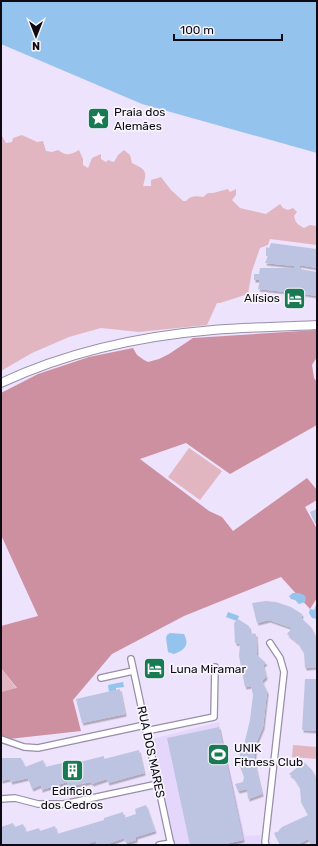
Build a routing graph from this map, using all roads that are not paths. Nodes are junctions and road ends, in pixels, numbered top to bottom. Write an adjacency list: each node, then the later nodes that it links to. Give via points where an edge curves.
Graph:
1 (317, 324): 2 (street, via 215,330 128,342 60,360)
2 (1, 383)
3 (270, 643): 14 (street, via 280,658 284,672)
4 (131, 659): 6 (street, RUA DOS MARES)
5 (215, 667): 8 (street, via 214,717)
6 (133, 671): 7 (street); 8 (street, RUA DOS MARES)
7 (101, 678)
8 (146, 728): 9 (street, via 38,748 24,747); 10 (street, RUA DOS MARES)
9 (1, 739)
10 (158, 784): 11 (street, via 64,804 38,804 15,798); 12 (street, RUA DOS MARES)
11 (1, 799)
12 (171, 844): 13 (street)
13 (159, 845)
14 (266, 845)

